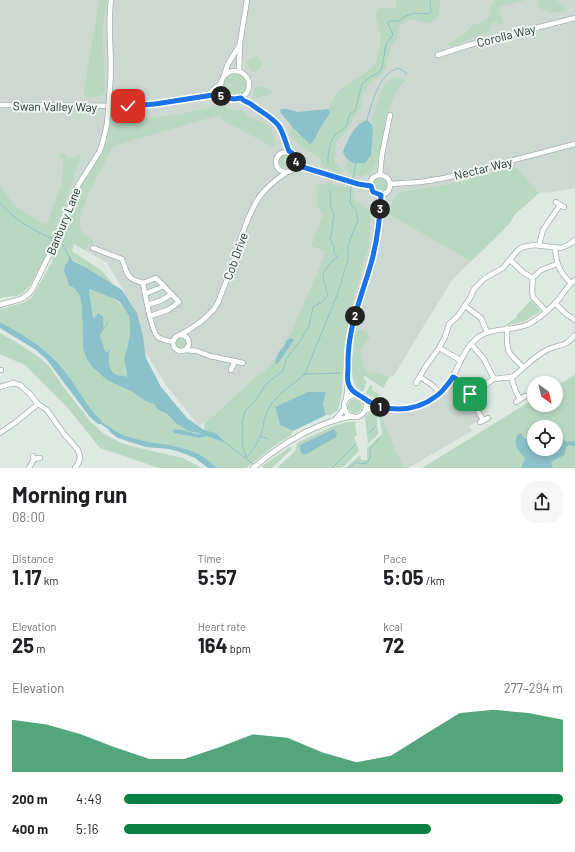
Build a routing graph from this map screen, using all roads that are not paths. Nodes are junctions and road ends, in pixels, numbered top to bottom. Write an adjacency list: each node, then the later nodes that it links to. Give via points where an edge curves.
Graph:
1 (111, 0): 42 (street, Banbury Lane, bridge, via 109,22 112,66 107,124 100,151 80,180 60,235 29,294 19,301)
2 (247, 0): 4 (street)
3 (575, 18): 5 (street, Corolla Way)
4 (240, 43): 6 (street); 7 (street)
5 (438, 55)
6 (239, 71): 7 (street, via 230,71); 9 (street, via 245,74 250,82)
7 (224, 76): 8 (street)
8 (221, 83): 10 (street); 11 (street, via 222,91)
9 (247, 94): 12 (street); 13 (street)
10 (206, 96): 11 (street, Swan Valley Way); 14 (street, Swan Valley Way, via 128,106)
11 (227, 97): 12 (street)
12 (241, 98): 13 (street)
13 (250, 103): 16 (street, via 276,122)
14 (0, 105)
15 (390, 115): 23 (street)
16 (284, 138): 18 (street); 19 (street)
17 (575, 144): 25 (street, Nectar Way, via 445,178)
18 (289, 151): 19 (street); 20 (street, via 296,158)
19 (282, 152): 21 (street, via 276,159)
20 (296, 165): 22 (street); 26 (street)
21 (279, 169): 22 (street); 24 (street, Cob Drive)
22 (287, 172): 24 (street, Cob Drive)
23 (380, 175): 25 (street, via 388,179); 26 (street, via 374,177)
24 (273, 182): 48 (street, Cob Drive, via 258,199 215,308)
25 (390, 184): 27 (street, via 387,192)
26 (371, 186): 27 (street, via 373,192)
27 (381, 195): 68 (street, via 376,246 352,326 348,354)
28 (560, 205): 30 (street, via 543,230)
29 (575, 240): 31 (street, via 561,248)
30 (539, 245): 31 (street); 33 (street, via 518,250)
31 (556, 247): 34 (street)
32 (93, 248): 37 (street, via 122,259 125,272)
33 (510, 260): 35 (street); 44 (street, via 474,289)
34 (557, 264): 35 (street, via 541,270); 36 (street, via 562,275)
35 (533, 278): 45 (street, via 533,297)
36 (573, 282): 41 (street)
37 (143, 283): 38 (street, via 156,278); 39 (street)
38 (164, 286): 39 (street); 40 (street)
39 (145, 294): 43 (street)
40 (172, 294): 43 (street); 46 (street, via 178,303 168,310)
41 (555, 303): 45 (street); 47 (street)
42 (0, 305)
43 (148, 305): 46 (street)
44 (465, 306): 50 (street, via 481,318); 56 (street, via 449,324)
45 (546, 311): 49 (street, via 529,324)
46 (150, 316): 54 (street, via 155,334)
47 (575, 320)
48 (195, 327): 51 (street, Cob Drive); 53 (street, Cob Drive)
49 (507, 328): 50 (street); 62 (street, via 507,349)
50 (487, 332): 55 (street)
51 (180, 335): 53 (street, via 186,336); 54 (street)
52 (574, 337): 62 (street, via 566,344 548,349)
53 (189, 341): 57 (street, via 189,346); 58 (street)
54 (173, 342): 57 (street, via 177,349)
55 (471, 344): 59 (street); 67 (street, via 484,359)
56 (439, 348): 59 (street); 64 (street)
57 (185, 350): 58 (street)
58 (197, 351): 60 (street)
59 (460, 360): 65 (street)
60 (235, 361): 61 (street); 63 (street)
61 (243, 363)
62 (523, 367): 66 (street)
63 (231, 370)
64 (420, 377): 69 (street); 71 (street)
65 (453, 377): 71 (street); 72 (street, via 463,383)
66 (511, 377): 67 (street); 74 (street)
67 (494, 379): 72 (street)
68 (348, 383): 73 (street); 75 (street)
69 (416, 383)
70 (0, 386): 77 (street, via 12,383 20,386)
71 (440, 393): 78 (street, via 417,407)
72 (470, 394): 83 (street)
73 (357, 396): 75 (street); 76 (street)
74 (520, 399)
75 (346, 400): 79 (street)
76 (365, 401): 78 (street); 80 (street)
77 (38, 404): 84 (street); 87 (street, via 47,410 78,450 80,457)
78 (379, 407): 80 (street)
79 (345, 408): 81 (street); 82 (street)
80 (366, 410): 81 (street, via 359,416)
81 (352, 416): 82 (street)
82 (335, 420): 88 (street, via 300,435)
83 (484, 420)
84 (0, 433)
85 (40, 458): 86 (street, via 33,457)
86 (30, 468)
87 (75, 468)
88 (253, 468)

